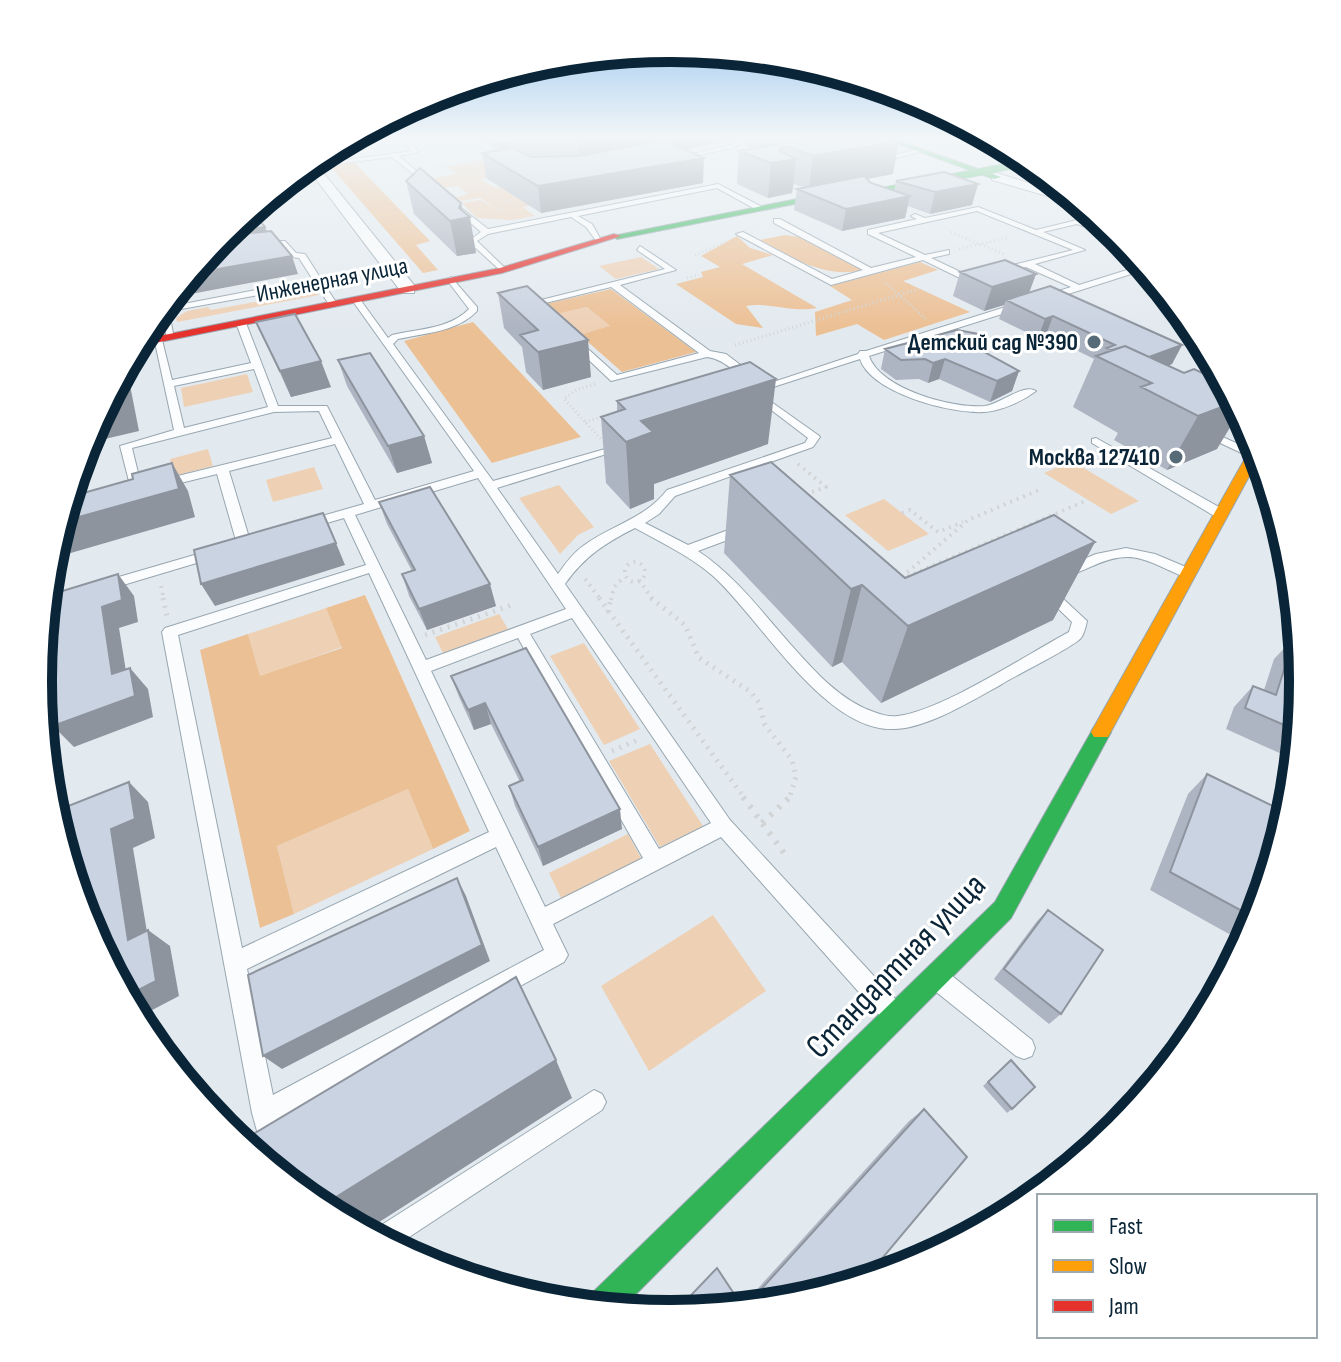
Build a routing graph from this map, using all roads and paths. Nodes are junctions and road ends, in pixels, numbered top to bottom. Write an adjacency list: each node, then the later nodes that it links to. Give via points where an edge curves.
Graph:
1 (340, 202): 34 (street)
2 (450, 202): 15 (lane)
3 (508, 202): 15 (path)
4 (640, 202): 11 (lane)
5 (748, 202): 9 (lane)
6 (791, 202): 9 (street, Инженерная улица)
7 (830, 202): 25 (street, bridge)
8 (874, 202): 13 (street, Инженерная улица)
9 (760, 208): 18 (street, Инженерная улица)
10 (899, 210): 12 (lane)
11 (572, 215): 15 (lane); 18 (lane, via 589,226)
12 (924, 220): 16 (lane, via 978,209); 19 (path); 24 (lane, via 871,232)
13 (777, 221): 21 (street, Инженерная улица); 28 (lane)
14 (1086, 224): 16 (lane)
15 (486, 232): 27 (lane, via 472,241)
16 (1035, 232): 19 (path); 26 (lane, via 1081,250)
17 (740, 234): 23 (path); 28 (lane, via 831,282)
18 (597, 240): 25 (street, Инженерная улица)
19 (980, 244): 22 (path); 26 (path)
20 (246, 245): 32 (lane, via 282,243 302,256)
21 (640, 248): 25 (street, Инженерная улица); 31 (lane, via 672,270)
22 (946, 252): 24 (lane)
23 (695, 255)
24 (924, 258): 26 (lane, via 968,279); 28 (lane)
25 (537, 262): 27 (street, Инженерная улица)
26 (1027, 264): 33 (lane)
27 (502, 270): 30 (street, Инженерная улица)
28 (870, 271): 36 (path)
29 (1134, 271): 33 (lane)
30 (451, 280): 34 (street, Инженерная улица); 47 (lane, via 474,309 470,315 395,337)
31 (613, 284): 40 (lane, via 533,303); 49 (lane)
32 (321, 286): 38 (lane); 39 (lane)
33 (1079, 288): 43 (lane)
34 (408, 289): 37 (street, Инженерная улица)
35 (919, 289): 36 (path)
36 (900, 294): 43 (path); 49 (path)
37 (356, 300): 39 (street, Инженерная улица); 47 (lane)
38 (181, 303)
39 (333, 304): 41 (street, Инженерная улица)
40 (547, 316)
41 (241, 323): 45 (street, Инженерная улица); 50 (lane)
42 (162, 328): 45 (lane)
43 (938, 331): 48 (lane)
44 (567, 334): 51 (lane)
45 (164, 338): 46 (street, Инженерная улица); 53 (lane)
46 (154, 340)
47 (388, 344): 72 (lane)
48 (863, 353): 54 (lane); 55 (lane, via 876,376 923,399 977,409)
49 (707, 354): 51 (lane); 54 (lane, via 723,356)
50 (257, 365): 53 (lane); 59 (lane)
51 (615, 379): 61 (path, via 564,399)
52 (1212, 383): 56 (path)
53 (168, 384): 63 (lane)
54 (763, 387): 57 (lane)
55 (1031, 391)
56 (1202, 392)
57 (770, 404): 58 (lane); 69 (lane, via 814,437 809,445)
58 (756, 408)
59 (274, 409): 63 (lane); 64 (lane, via 323,408)
60 (615, 413): 61 (path)
61 (585, 422): 68 (path)
62 (1186, 423): 67 (lane)
63 (180, 432): 71 (lane, via 126,446 136,490)
64 (338, 440): 71 (lane); 76 (lane)
65 (1096, 441): 79 (lane)
66 (640, 442): 68 (lane)
67 (1243, 447)
68 (612, 451): 72 (lane)
69 (785, 453): 74 (path, via 826,487); 81 (lane, via 671,493 661,509)
70 (1249, 464): 79 (street, Стандартная улица)
71 (222, 469): 85 (lane)
72 (485, 480): 76 (lane); 93 (lane)
73 (1039, 490): 80 (path)
74 (798, 497)
75 (1088, 500): 80 (path, via 898,580)
76 (372, 506): 77 (lane)
77 (348, 513): 83 (lane); 88 (lane)
78 (902, 513): 80 (path, via 910,510 938,532)
79 (1221, 514): 90 (street, Стандартная улица)
80 (968, 520)
81 (637, 524): 86 (lane); 87 (lane, via 590,547)
82 (755, 525): 86 (lane)
83 (289, 531)
84 (259, 540): 85 (lane)
85 (244, 544): 89 (lane)
86 (686, 551): 90 (lane, via 723,577 836,699 865,718 894,723 922,716 1075,635 1080,621 1051,595 1048,577 1120,550 1139,552)
87 (573, 562): 93 (lane); 97 (path)
88 (374, 567): 99 (lane); 100 (lane)
89 (158, 570): 94 (lane); 99 (path)
90 (1188, 573): 111 (street, Стандартная улица, via 1003,910)
91 (624, 577): 92 (path); 92 (path, via 623,569 637,564 647,571); 97 (path, via 614,587)
92 (639, 580): 104 (path, via 652,600 685,625 699,658 751,692 765,725 792,760 793,792)
93 (557, 585): 96 (lane)
94 (88, 591)
95 (515, 604): 100 (path)
96 (576, 611): 98 (lane); 102 (lane)
97 (608, 612): 104 (path)
98 (521, 631): 101 (lane); 103 (lane)
99 (170, 632): 110 (lane)
100 (409, 641): 101 (lane)
101 (422, 668): 106 (lane)
102 (658, 731): 103 (path); 105 (lane)
103 (597, 758): 108 (lane)
104 (762, 823): 107 (path)
105 (723, 826): 108 (lane); 112 (lane)
106 (501, 835): 109 (lane); 110 (lane)
107 (784, 853)
108 (655, 861): 109 (lane)
109 (541, 920): 115 (lane, via 557,955)
110 (235, 963): 115 (lane)
111 (936, 977): 112 (street, Стандартная улица); 113 (lane)
112 (895, 1016): 118 (street, Стандартная улица)
113 (1024, 1048)
114 (594, 1102): 117 (lane)
115 (264, 1113): 116 (lane)
116 (270, 1142)
117 (392, 1233)
118 (611, 1296)

